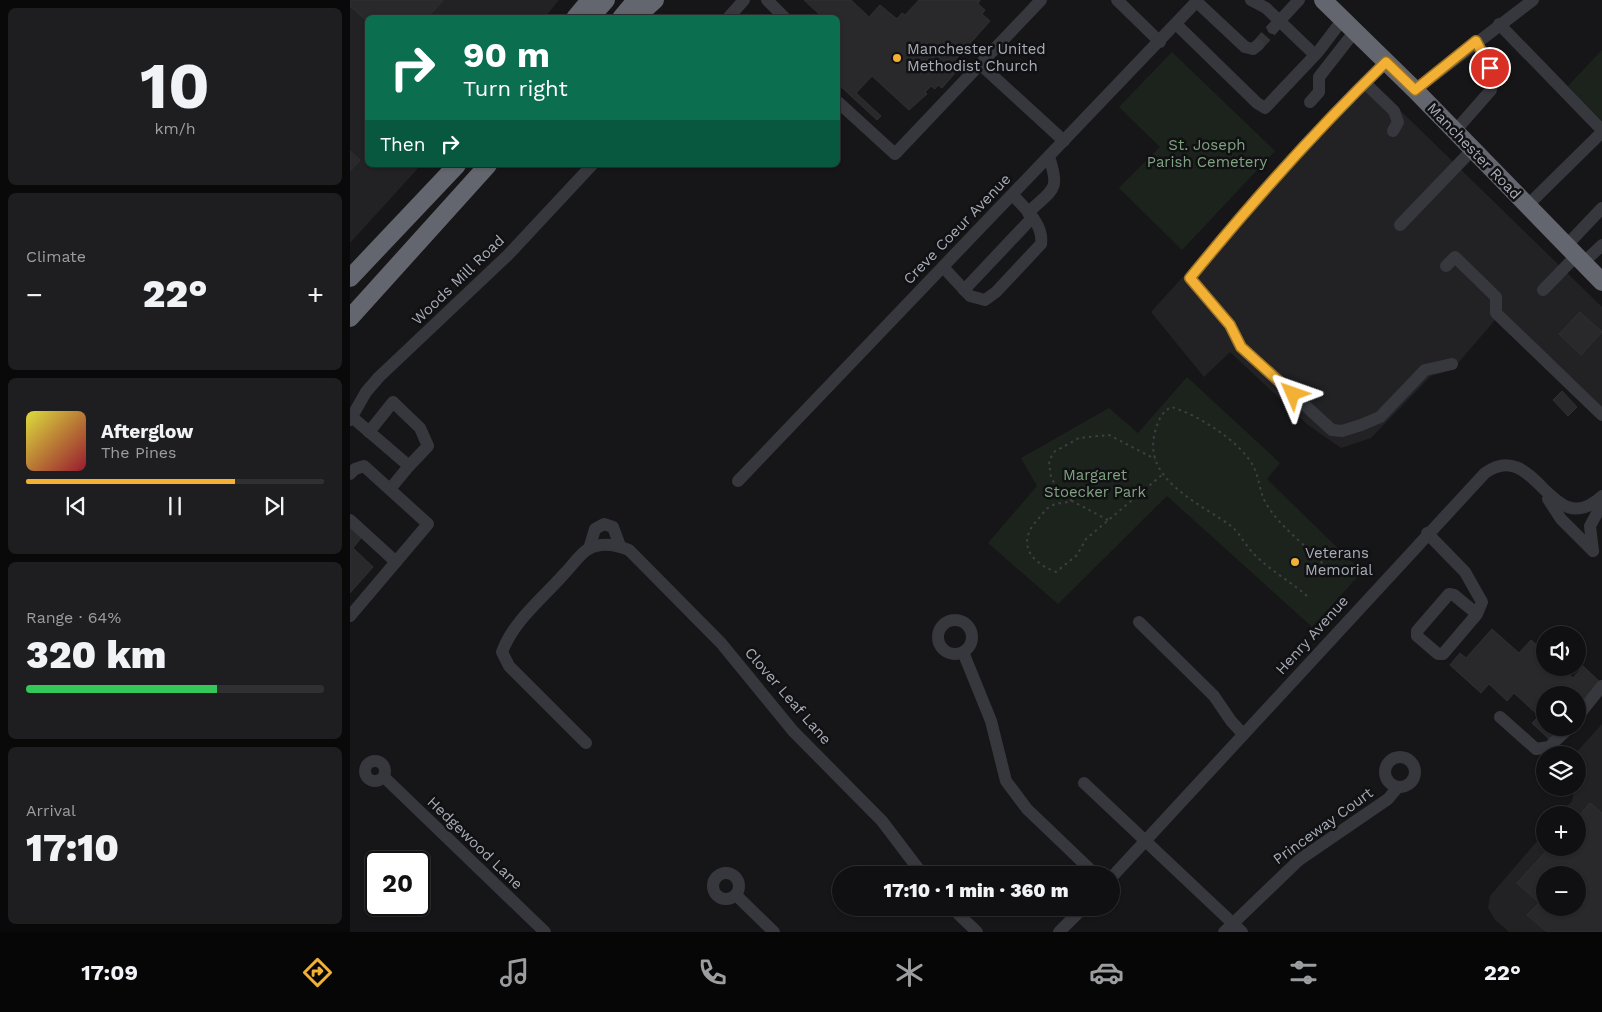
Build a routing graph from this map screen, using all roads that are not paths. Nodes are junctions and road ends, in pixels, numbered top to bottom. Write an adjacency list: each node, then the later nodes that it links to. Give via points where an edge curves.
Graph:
1 (590, 0): 14 (highway)
2 (606, 0): 15 (highway)
3 (636, 0): 16 (highway)
4 (655, 0): 17 (highway)
5 (744, 0): 18 (street)
6 (766, 0): 19 (street)
7 (1041, 0): 29 (street)
8 (1117, 0): 25 (street)
9 (1251, 0): 22 (street, via 1266,8)
10 (1299, 0): 22 (street)
11 (1323, 0): 23 (highway, Manchester Road)
12 (1533, 0): 21 (street)
13 (1198, 1): 20 (street, Creve Coeur Avenue); 26 (street, via 1245,47 1253,49)
14 (578, 15)
15 (593, 15)
16 (624, 15)
17 (638, 15)
18 (731, 15)
19 (782, 15)
20 (1176, 24): 25 (street, Creve Coeur Avenue); 27 (street, via 1265,108)
21 (1499, 24): 24 (street); 36 (street)
22 (1277, 25): 27 (street)
23 (1349, 25): 27 (street); 28 (highway, Manchester Road); 32 (street, via 1319,77 1319,92)
24 (1476, 41): 31 (street); 35 (street, via 1490,68 1492,90)
25 (1160, 42): 37 (street, Creve Coeur Avenue)
26 (1258, 44)
27 (1315, 55)
28 (1386, 62): 30 (street); 31 (highway, Manchester Road)
29 (980, 64): 33 (street, via 895,154); 37 (street)
30 (1365, 83): 34 (street, via 1394,111 1398,122); 57 (street, via 1337,109 1265,189 1190,278 1230,325 1241,347 1332,430 1361,425 1380,417 1425,370)
31 (1415, 90): 35 (highway, Manchester Road)
32 (1310, 102)
33 (840, 104)
34 (1392, 131)
35 (1455, 131): 38 (highway, Manchester Road)
36 (1602, 131): 44 (street)
37 (1064, 142): 39 (street, Creve Coeur Avenue)
38 (1473, 149): 44 (highway, Manchester Road); 47 (street)
39 (1049, 157): 43 (street, Creve Coeur Avenue); 46 (street, via 1056,182)
40 (455, 167): 52 (highway)
41 (486, 167): 56 (highway)
42 (590, 167): 59 (street, Woods Mill Road, via 508,255 380,377 366,392)
43 (1013, 195): 46 (street); 51 (street, Creve Coeur Avenue)
44 (1527, 206): 49 (highway, Manchester Road)
45 (1602, 208): 49 (street)
46 (1030, 215): 54 (street); 54 (street, via 1041,230 1041,244 985,300 977,299)
47 (1400, 225)
48 (1602, 245): 49 (street)
49 (1575, 255): 53 (highway, Manchester Road); 55 (street)
50 (1446, 266): 58 (street, via 1455,257 1496,297 1496,313)
51 (943, 267): 54 (street); 63 (street, Creve Coeur Avenue)
52 (350, 278)
53 (1602, 282)
54 (964, 290)
55 (1543, 290)
56 (350, 318)
57 (1452, 364)
58 (1602, 415)
59 (351, 419): 60 (street)
60 (368, 432): 61 (street); 61 (street, via 393,402 420,428 428,446)
61 (409, 466): 65 (street)
62 (352, 469): 65 (street, via 364,466)
63 (738, 481)
64 (1538, 483): 68 (street, Henry Avenue); 70 (street, Henry Avenue, via 1517,467 1498,465 1485,473); 73 (street, via 1561,519)
65 (390, 489): 74 (street, via 428,524)
66 (1602, 496): 68 (street, via 1583,508)
67 (1602, 504): 73 (street, via 1590,526)
68 (1562, 506): 73 (street, Henry Avenue)
69 (350, 520): 74 (street)
70 (1427, 533): 76 (street, via 1469,580 1482,602); 83 (street, Henry Avenue)
71 (620, 546): 72 (street, via 608,544); 72 (street, Clover Leaf Lane, via 613,527 604,524 595,529); 90 (street, Clover Leaf Lane, via 629,550 727,650 793,731 882,821)
72 (589, 549): 85 (street, Clover Leaf Lane, via 522,618 507,637 502,652 509,666)
73 (1593, 551): 75 (street)
74 (396, 562): 77 (street)
75 (1602, 562)
76 (1476, 614): 76 (street, via 1443,654 1438,654 1417,636 1417,631 1449,594)
77 (350, 616)
78 (1139, 622): 83 (street, via 1214,696)
79 (963, 652): 91 (street, via 991,721 1006,781 1027,809)
80 (1602, 686): 81 (street)
81 (1586, 706)
82 (1500, 717): 84 (street, via 1536,749 1549,747)
83 (1243, 734): 89 (street, Henry Avenue)
84 (1560, 736)
85 (586, 743)
86 (384, 777): 97 (street, Hedgewood Lane)
87 (1084, 783): 89 (street)
88 (1398, 787): 96 (street, Princeway Court, via 1388,799 1299,860)
89 (1144, 842): 92 (street, Henry Avenue); 96 (street)
90 (917, 866)
91 (1087, 866)
92 (1120, 868)
93 (736, 895): 98 (street)
94 (960, 916): 99 (street)
95 (1075, 916): 100 (street)
96 (1233, 929)
97 (545, 932)
98 (774, 932)
99 (976, 932)
100 (1060, 932)

